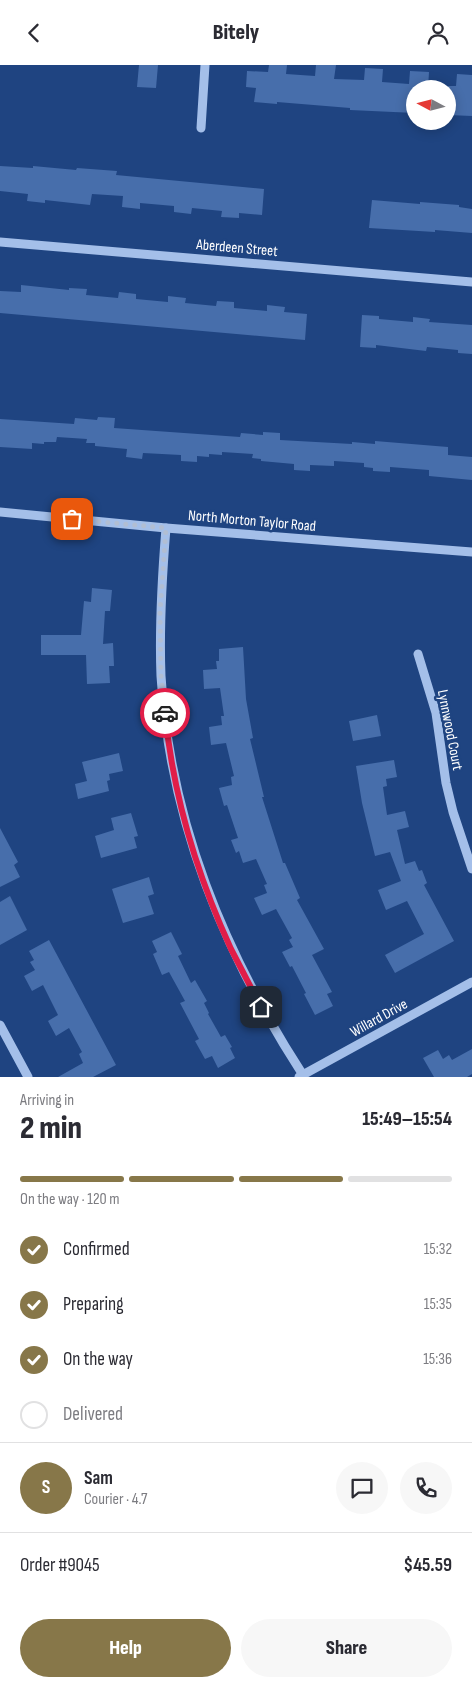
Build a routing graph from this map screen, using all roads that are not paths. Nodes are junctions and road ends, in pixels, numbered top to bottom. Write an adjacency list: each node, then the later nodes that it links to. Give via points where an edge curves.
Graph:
1 (205, 65): 2 (street)
2 (200, 129)
3 (0, 242): 4 (street, Aberdeen Street)
4 (472, 282)
5 (0, 512): 6 (street, North Morton Taylor Road)
6 (166, 528): 7 (street, North Morton Taylor Road); 12 (street, via 160,612 161,676 168,743 180,803 201,874 231,948)
7 (472, 552)
8 (418, 654): 9 (street, Lynnwood Court, via 436,713 453,812)
9 (472, 869)
10 (472, 982): 12 (street, Willard Drive)
11 (0, 1025): 13 (street)
12 (301, 1076)
13 (28, 1077)

